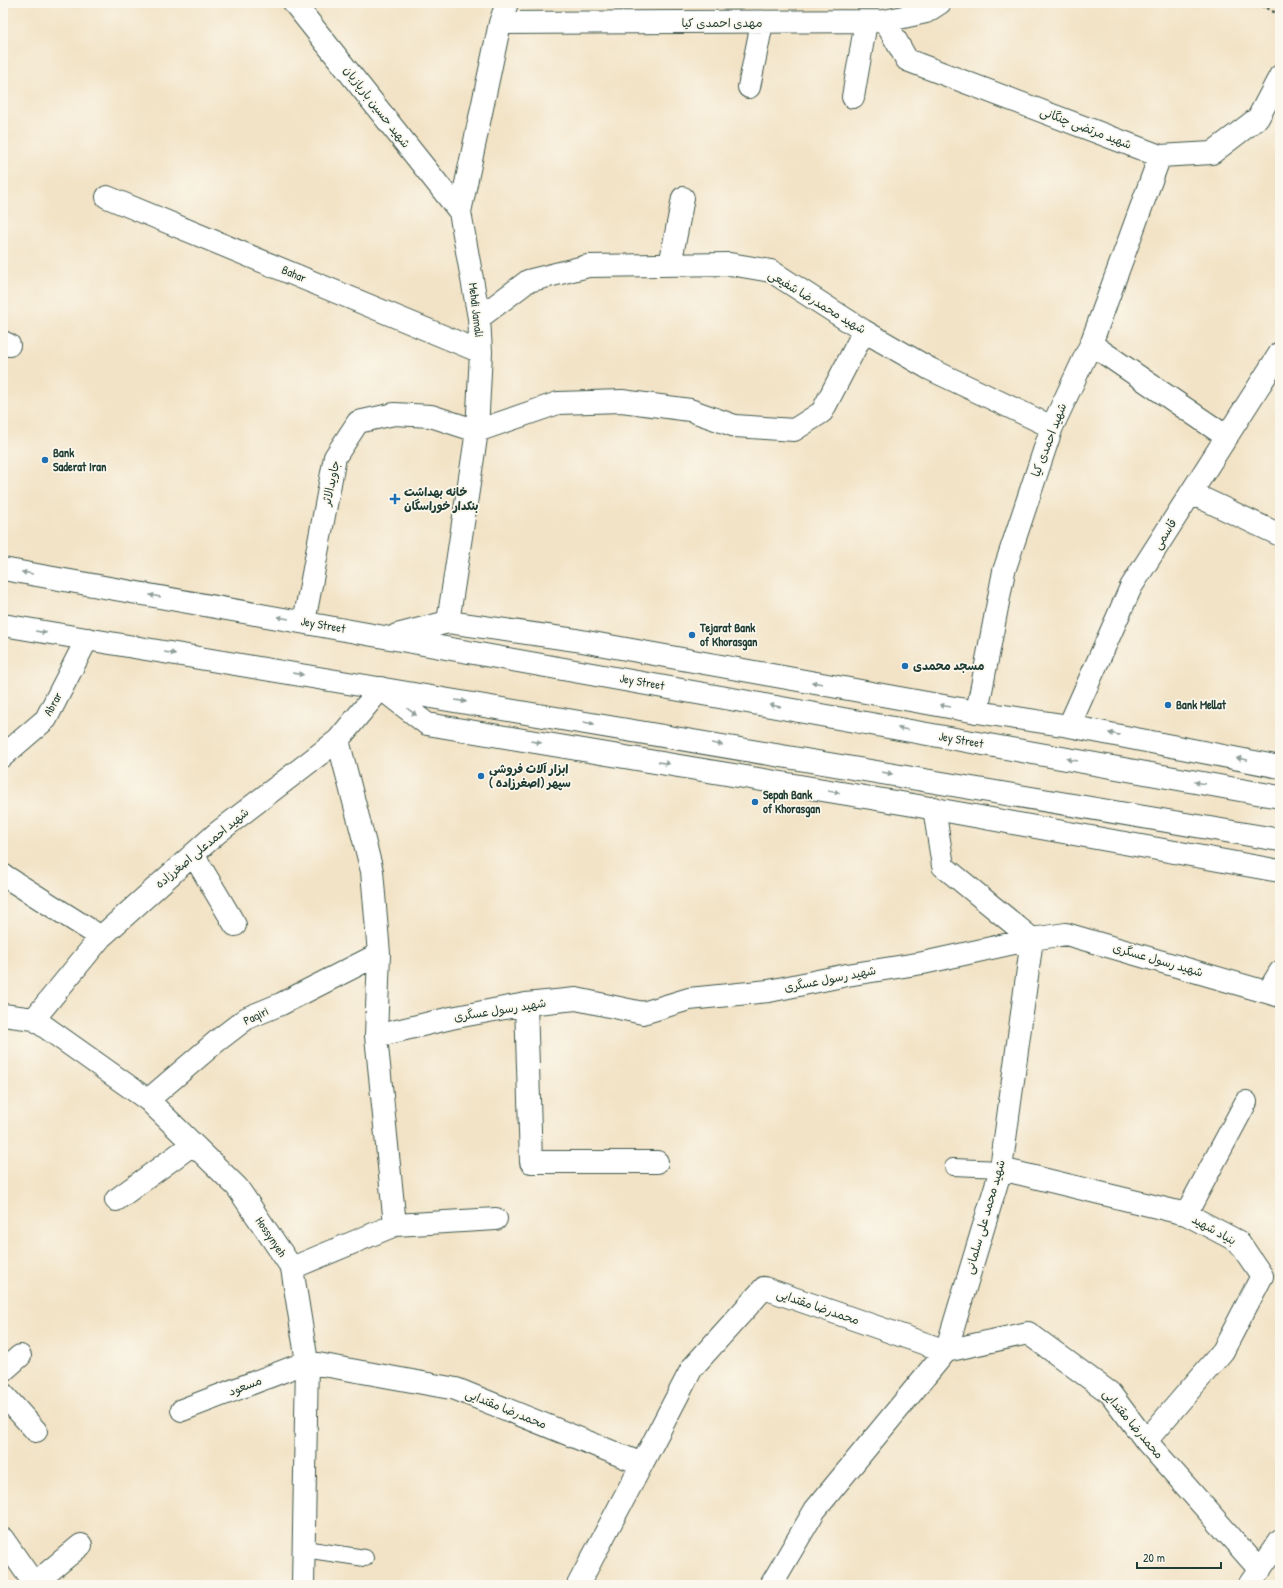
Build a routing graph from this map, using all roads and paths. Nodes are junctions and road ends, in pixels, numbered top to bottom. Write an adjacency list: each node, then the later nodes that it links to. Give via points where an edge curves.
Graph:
1 (294, 3): 14 (street, شهید حسین بارپازیان)
2 (940, 3): 6 (street, مهدی احمدی کیا, via 926,12)
3 (1256, 3): 5 (path)
4 (503, 13): 7 (street, مهدی احمدی کیا); 14 (street, Mehdi Jamali)
5 (1280, 15)
6 (875, 22): 7 (street, مهدی احمدی کیا); 10 (street); 11 (street, شهید مرتضی چنگانی, via 907,60)
7 (762, 23): 9 (street)
8 (1280, 76): 11 (street, شهید مرتضی چنگانی, via 1258,118 1212,153)
9 (749, 87)
10 (852, 97)
11 (1160, 156): 18 (street, شهید احمدی کیا)
12 (107, 197): 19 (street, Bahar)
13 (683, 198): 15 (street)
14 (460, 212): 16 (street, Mehdi Jamali)
15 (670, 265): 16 (street, شهید محمدرضا شفیعی, via 588,266 528,281); 17 (street, شهید محمدرضا شفیعی, via 730,264 771,272)
16 (479, 318): 19 (street, Mehdi Jamali)
17 (864, 331): 21 (street, شهید محمدرضا شفیعی, via 930,369); 22 (street, via 822,412 794,430 735,426 690,410 622,401 558,403)
18 (1091, 344): 21 (street, شهید احمدی کیا); 23 (street)
19 (480, 352): 22 (street, Mehdi Jamali)
20 (1280, 353): 23 (street, قاسمی)
21 (1052, 427): 33 (street, شهید احمدی کیا, via 1004,571)
22 (477, 431): 27 (street, جاویدالاثر, via 431,416 394,414 358,422 335,457); 28 (street, Mehdi Jamali)
23 (1226, 437): 24 (street, قاسمی)
24 (1191, 493): 25 (street); 34 (street, قاسمی, via 1131,587)
25 (1280, 535)
26 (3, 569): 27 (street, Jey Street, one-way to 26)
27 (304, 622): 30 (street, Jey Street)
28 (448, 622): 30 (street); 33 (street, one-way to 28, via 576,640)
29 (3, 625): 31 (street, one-way to 31)
30 (390, 637): 38 (street, Jey Street, one-way to 30)
31 (87, 639): 32 (street, one-way to 32); 36 (street, Abrar, via 46,719)
32 (381, 688): 35 (street, شهید احمدعلی اصغرزاده); 39 (street, one-way to 39, via 427,724); 40 (street, one-way to 40)
33 (977, 712): 34 (street)
34 (1069, 726): 37 (street, one-way to 34)
35 (338, 740): 41 (street, شهید احمدعلی اصغرزاده); 47 (street, via 372,871)
36 (3, 756)
37 (1280, 767)
38 (1280, 797)
39 (934, 808): 42 (street); 46 (street, via 943,866)
40 (1280, 840)
41 (193, 854): 44 (street); 45 (street, شهید احمدعلی اصغرزاده)
42 (1280, 871)
43 (3, 875): 45 (street)
44 (235, 925)
45 (101, 937): 52 (street, شهید احمدعلی اصغرزاده)
46 (1032, 939): 49 (street, شهید رسول عسگری, via 1066,934); 50 (street, شهید رسول عسگری, via 923,963 769,991 689,999 643,1013 576,999); 59 (street, شهید محمد علی سلمانی)
47 (380, 954): 53 (street); 54 (street, Paqiri, via 281,1004 246,1018)
48 (1280, 972): 49 (street)
49 (1274, 994)
50 (526, 1004): 53 (street, شهید رسول عسگری); 57 (street, via 531,1162)
51 (3, 1015): 52 (street, Hossynyeh)
52 (34, 1019): 54 (street, Hossynyeh)
53 (376, 1036): 63 (street)
54 (148, 1100): 56 (street, Hossynyeh)
55 (1246, 1102): 61 (street)
56 (193, 1144): 60 (street); 64 (street, Hossynyeh, via 237,1187)
57 (657, 1162)
58 (953, 1167): 59 (lane)
59 (1001, 1169): 61 (street, بنیاد شهید); 65 (street, شهید محمد علی سلمانی)
60 (116, 1200)
61 (1186, 1214): 72 (street, بنیاد شهید, via 1239,1242 1262,1276 1223,1351)
62 (496, 1219): 63 (street)
63 (395, 1225): 64 (street)
64 (292, 1268): 67 (street, Hossynyeh)
65 (946, 1351): 72 (street, محمدرضا مقتدایی, via 1028,1333 1110,1393); 73 (street, محمدرضا مقتدایی, via 764,1288 692,1368); 83 (street, شهید محمد علی سلمانی, via 815,1510)
66 (20, 1356): 68 (street)
67 (307, 1362): 70 (street, مسعود); 73 (street, محمدرضا مقتدایی, via 456,1388); 77 (street, Hossynyeh)
68 (3, 1371)
69 (3, 1394): 71 (street)
70 (182, 1410)
71 (36, 1431)
72 (1146, 1441): 79 (street, محمدرضا مقتدایی)
73 (642, 1464): 82 (street)
74 (3, 1539): 80 (street)
75 (1280, 1540): 79 (street)
76 (81, 1545): 80 (street)
77 (304, 1549): 78 (lane); 81 (street, Hossynyeh)
78 (364, 1558)
79 (1255, 1578)
80 (34, 1584)
81 (304, 1585)
82 (578, 1585)
83 (771, 1585)

